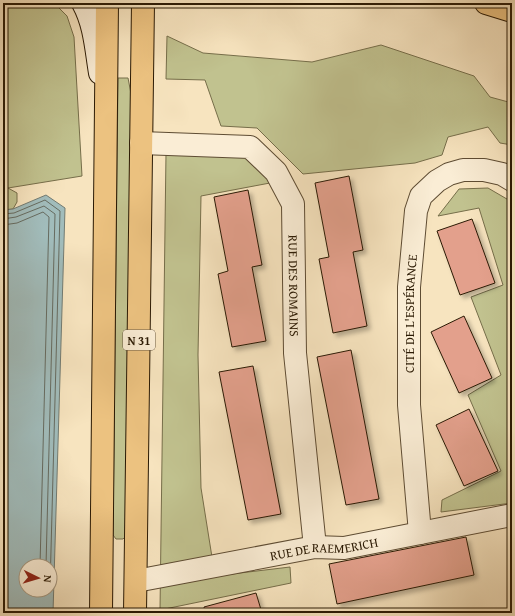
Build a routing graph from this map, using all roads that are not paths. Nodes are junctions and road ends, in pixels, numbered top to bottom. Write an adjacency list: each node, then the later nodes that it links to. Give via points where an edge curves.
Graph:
1 (83, 3): 8 (street, via 93,27)
2 (107, 3): 8 (main road, N 31)
3 (133, 3): 7 (main road, N 31, via 132,48)
4 (143, 3): 7 (main road, N 31)
5 (486, 3): 6 (main road)
6 (512, 11)
7 (142, 99): 9 (main road, N 31)
8 (106, 113): 14 (main road, N 31)
9 (141, 143): 13 (street, RUE DES ROMAINS, via 250,147 276,172 293,204 295,353); 15 (main road, N 31)
10 (512, 180): 12 (street, CITÉ DE L'ESPÉRANCE, via 502,174 484,170 463,170 449,174 421,196 416,211 409,287 409,405)
11 (512, 515): 12 (street, RUE DE RAEMERICH)
12 (420, 533): 13 (street, RUE DE RAEMERICH, via 344,548)
13 (315, 547): 15 (street, RUE DE RAEMERICH)
14 (101, 580): 15 (main road); 16 (main road, N 31)
15 (136, 581): 17 (main road, N 31)
16 (101, 613)
17 (135, 613)

